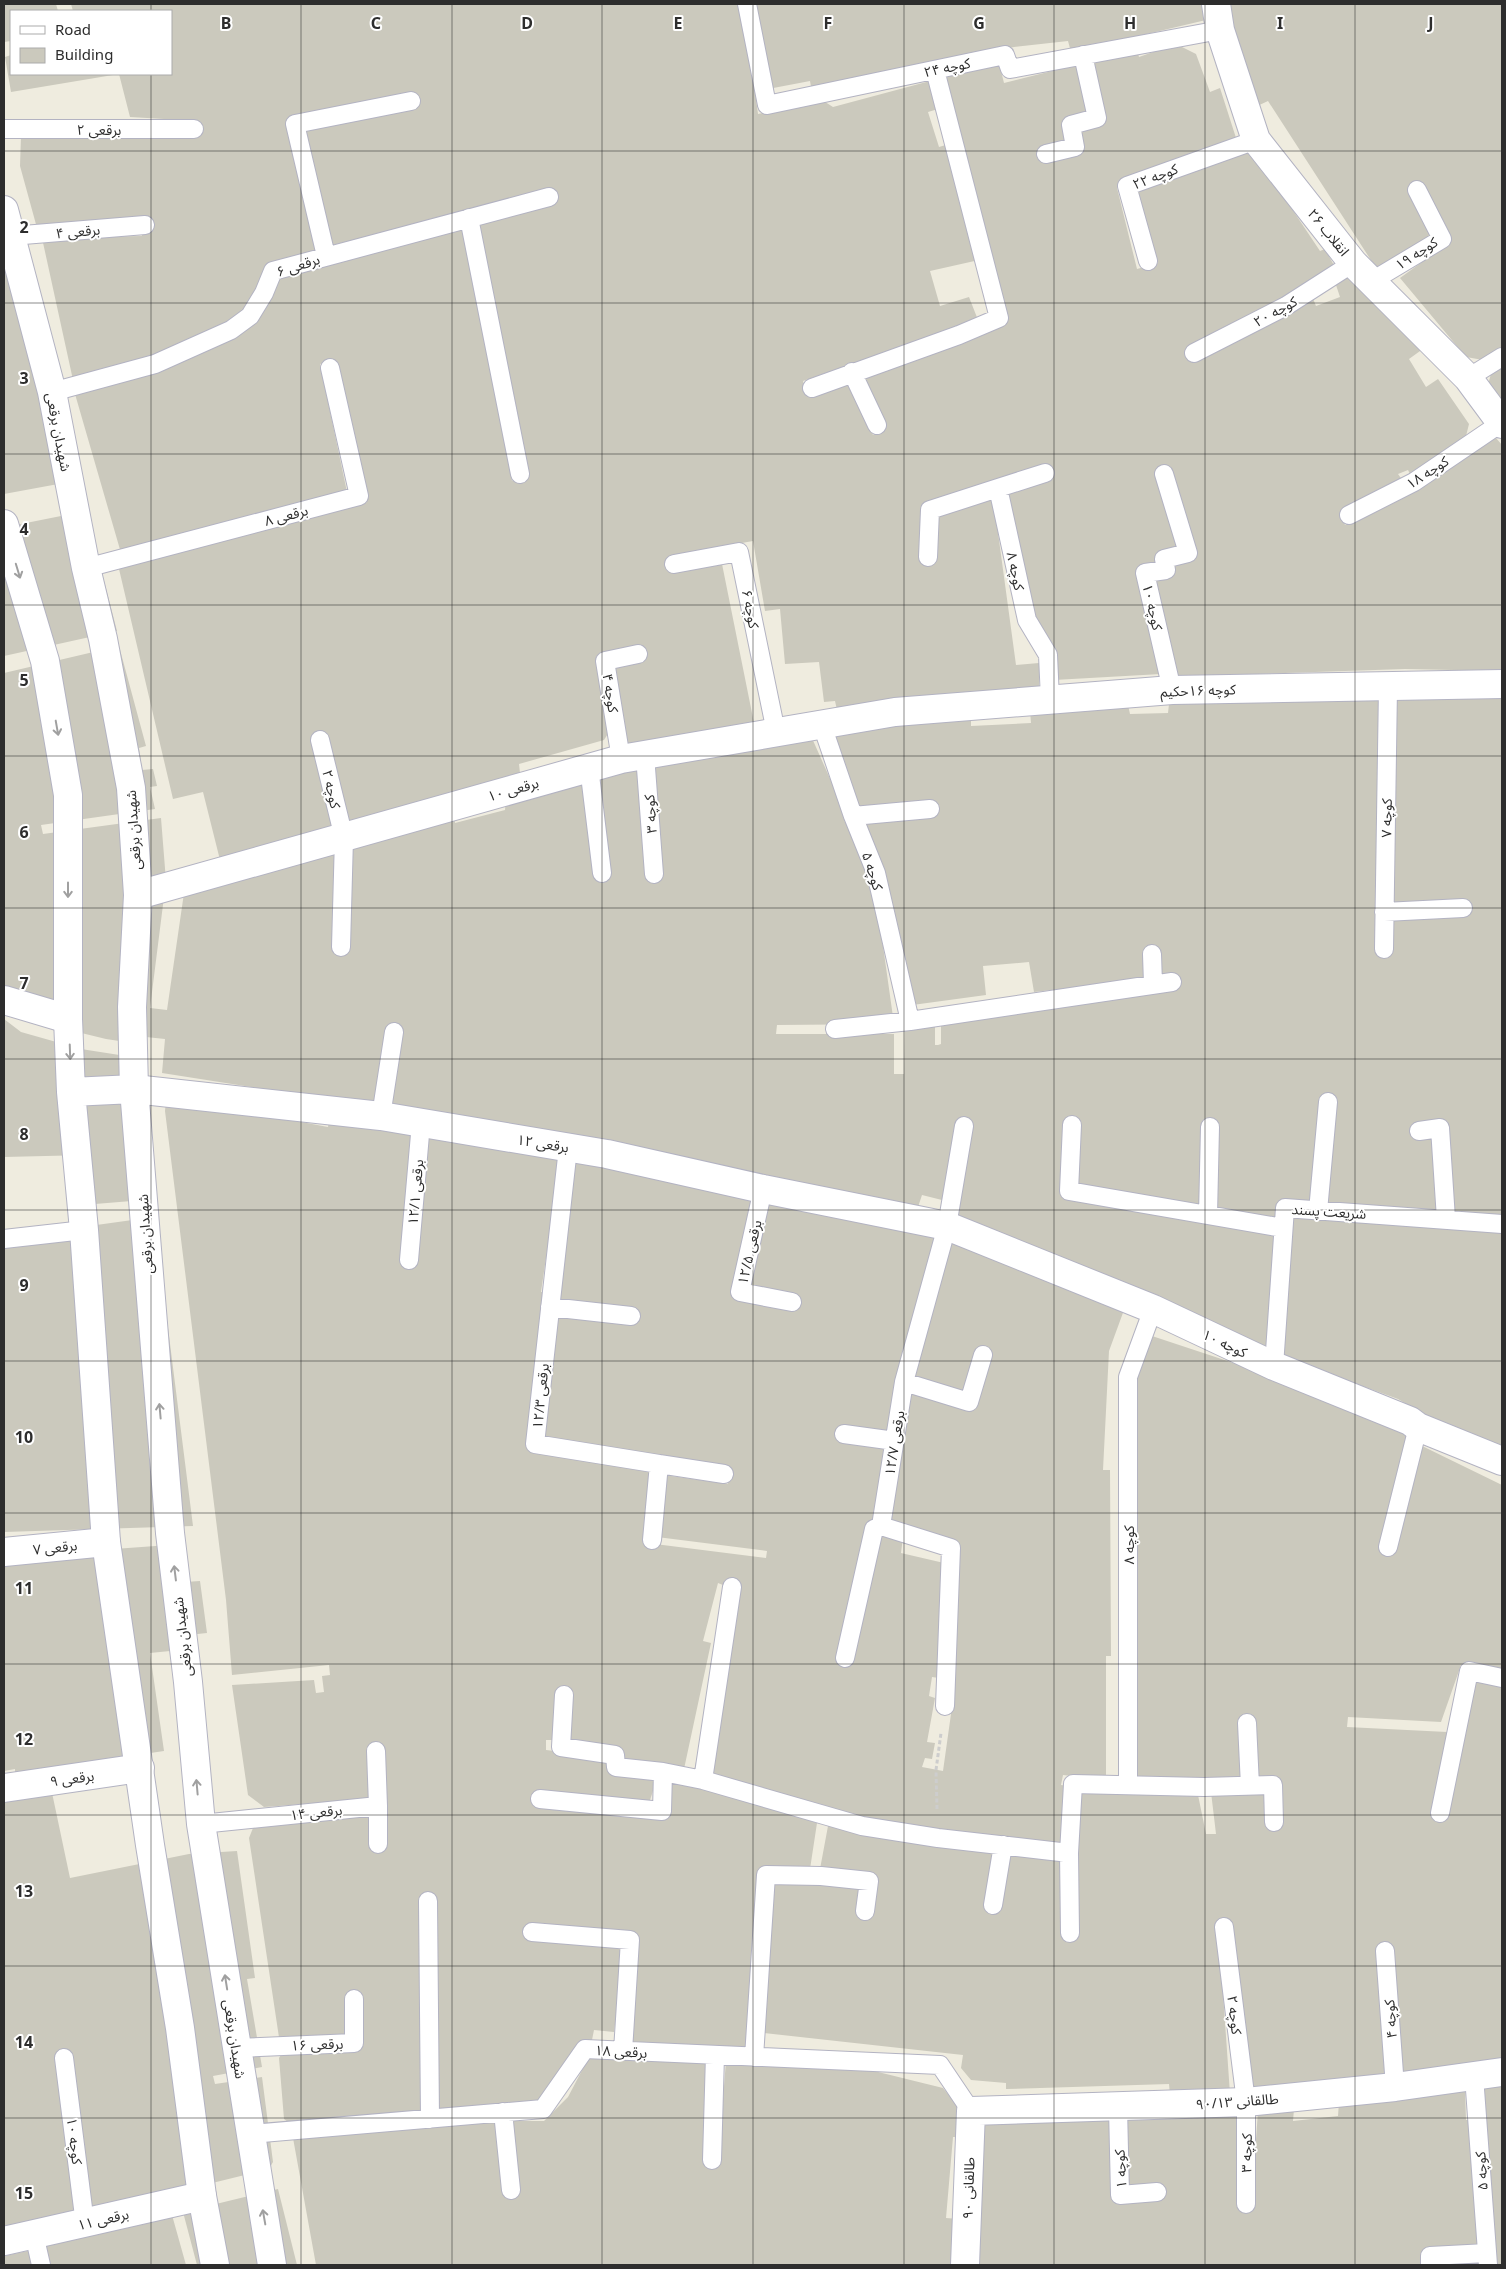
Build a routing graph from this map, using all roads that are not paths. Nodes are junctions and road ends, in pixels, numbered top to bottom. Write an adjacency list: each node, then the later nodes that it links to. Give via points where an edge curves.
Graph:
1 (746, 4): 4 (lane, کوچه ۲۴, via 767,105)
2 (1218, 17): 3 (lane, کوچه ۲۴); 8 (street, انقلاب ۲۶)
3 (1083, 55): 4 (lane, کوچه ۲۴, via 1010,69 1005,55); 9 (lane, via 1097,118 1071,125 1076,147)
4 (935, 70): 22 (lane, via 1000,318)
5 (411, 101): 16 (lane, via 295,124)
6 (4, 129): 7 (lane, برقعی ۲)
7 (194, 129)
8 (1256, 140): 17 (lane, کوچه ۲۲, via 1127,186); 18 (street, انقلاب ۲۶)
9 (1046, 154)
10 (1417, 190): 18 (lane, کوچه ۱۹, via 1442,239)
11 (549, 197): 13 (lane, برقعی ۶)
12 (4, 210): 15 (street, شهیدان برقعی)
13 (469, 218): 16 (lane, برقعی ۶); 29 (lane)
14 (145, 225): 15 (lane, برقعی ۴)
15 (11, 236): 25 (street, شهیدان برقعی)
16 (326, 256): 25 (lane, برقعی ۶, via 273,271 250,316 231,330 155,364)
17 (1148, 261)
18 (1363, 272): 19 (lane, کوچه ۲۰, via 1286,306); 23 (street, انقلاب ۲۶)
19 (1194, 353)
20 (1502, 357): 23 (lane)
21 (330, 368): 36 (lane, برقعی ۸, via 359,496)
22 (852, 372): 24 (lane); 27 (lane)
23 (1468, 378): 26 (street, انقلاب ۲۶)
24 (812, 388)
25 (52, 392): 36 (street, شهیدان برقعی)
26 (1502, 423): 32 (lane, کوچه ۱۸, via 1414,482)
27 (877, 426)
28 (1045, 473): 31 (lane)
29 (520, 474)
30 (1164, 474): 40 (lane, کوچه ۱۰, via 1188,553 1164,559 1166,570 1146,573)
31 (998, 488): 34 (lane, via 930,510); 41 (lane, کوچه ۸, via 1027,620 1048,654)
32 (1349, 515)
33 (4, 524): 62 (street, one-way to 62, via 45,661 68,795)
34 (928, 557)
35 (674, 564): 44 (lane, کوچه ۶, via 739,552)
36 (86, 568): 53 (street, شهیدان برقعی, via 131,788)
37 (638, 654): 46 (lane, کوچه ۴, via 606,661)
38 (1502, 684): 39 (street, کوچه ۱۶حکیم)
39 (1388, 687): 40 (street, کوچه ۱۶حکیم); 55 (lane, کوچه ۷)
40 (1172, 690): 41 (street, کوچه ۱۶حکیم)
41 (1050, 699): 42 (street, کوچه ۱۶حکیم)
42 (895, 712): 43 (street, برقعی ۱۰)
43 (822, 725): 44 (street, برقعی ۱۰); 49 (lane, کوچه ۵)
44 (776, 732): 46 (street, برقعی ۱۰)
45 (320, 740): 50 (lane, کوچه ۲)
46 (633, 756): 47 (street, برقعی ۱۰); 52 (lane, کوچه ۳)
47 (589, 767): 50 (street, برقعی ۱۰); 51 (lane)
48 (930, 809): 49 (lane)
49 (852, 816): 63 (lane, کوچه ۵, via 876,873)
50 (344, 838): 53 (street, برقعی ۱۰); 56 (lane, کوچه ۲)
51 (602, 873)
52 (654, 874)
53 (138, 895): 66 (street, شهیدان برقعی, via 132,1006)
54 (1463, 908): 55 (lane)
55 (1384, 912): 57 (lane, کوچه ۷)
56 (341, 947)
57 (1384, 949)
58 (1152, 954): 60 (lane)
59 (1172, 982): 60 (lane)
60 (1153, 984): 63 (lane)
61 (4, 1000): 62 (street)
62 (68, 1019): 67 (street, one-way to 67)
63 (910, 1021): 64 (lane)
64 (835, 1029)
65 (394, 1032): 69 (lane)
66 (134, 1089): 67 (street, برقعی ۱۲); 69 (street, برقعی ۱۲); 121 (street, شهیدان برقعی, one-way to 66, via 170,1533)
67 (71, 1092): 83 (street)
68 (1328, 1102): 77 (lane)
69 (381, 1116): 70 (street, برقعی ۱۲)
70 (421, 1123): 75 (street, برقعی ۱۲); 85 (lane, برقعی ۱۲/۱)
71 (1072, 1125): 78 (lane, via 1069,1191)
72 (964, 1126): 81 (lane, برقعی ۱۲/۷)
73 (1210, 1127): 78 (lane)
74 (1419, 1131): 79 (lane, via 1440,1128)
75 (568, 1148): 76 (street, برقعی ۱۲); 87 (lane, برقعی ۱۲/۳)
76 (763, 1189): 81 (street, برقعی ۱۲); 86 (lane, برقعی ۱۲/۵, via 740,1292)
77 (1318, 1211): 79 (lane, شریعت پسند); 82 (lane, شریعت پسند, via 1285,1208)
78 (1208, 1215): 82 (lane)
79 (1446, 1219): 80 (lane, شریعت پسند)
80 (1502, 1224)
81 (947, 1226): 88 (street, کوچه ۱۰); 92 (lane, برقعی ۱۲/۷)
82 (1283, 1228): 91 (lane, شریعت پسند)
83 (84, 1230): 84 (lane); 101 (street)
84 (4, 1239)
85 (408, 1260)
86 (792, 1302)
87 (550, 1307): 89 (lane); 97 (lane, برقعی ۱۲/۳, via 535,1444)
88 (1153, 1309): 91 (street, کوچه ۱۰); 114 (lane, کوچه ۸, via 1128,1377)
89 (631, 1316)
90 (983, 1355): 92 (lane, via 969,1402)
91 (1274, 1366): 93 (street, کوچه ۱۰)
92 (904, 1382): 95 (lane, برقعی ۱۲/۷)
93 (1418, 1427): 96 (street, کوچه ۱۰); 102 (lane)
94 (844, 1434): 95 (lane)
95 (895, 1441): 99 (lane, برقعی ۱۲/۷)
96 (1502, 1461)
97 (659, 1464): 98 (lane); 100 (lane)
98 (724, 1474)
99 (880, 1526): 105 (lane, برقعی ۱۲/۷, via 874,1529); 108 (lane, via 951,1548)
100 (652, 1540)
101 (106, 1542): 103 (street, برقعی ۷); 111 (street)
102 (1388, 1546)
103 (4, 1552)
104 (732, 1587): 113 (lane)
105 (845, 1658)
106 (1502, 1678): 119 (lane, via 1469,1671)
107 (564, 1695): 112 (lane, via 561,1746 615,1755 616,1767)
108 (945, 1706)
109 (1247, 1723): 115 (lane)
110 (376, 1751): 118 (lane)
111 (140, 1768): 116 (street, برقعی ۹); 150 (street)
112 (663, 1772): 113 (lane); 117 (lane, via 662,1811)
113 (703, 1780): 123 (lane, via 862,1826)
114 (1128, 1785): 115 (lane); 124 (lane, via 1073,1784)
115 (1250, 1786): 120 (lane, via 1273,1785)
116 (4, 1788)
117 (540, 1799)
118 (378, 1806): 121 (lane, برقعی ۱۴); 122 (lane)
119 (1440, 1813)
120 (1274, 1822)
121 (201, 1824): 133 (street, شهیدان برقعی, one-way to 121)
122 (378, 1844)
123 (1003, 1845): 124 (lane); 126 (lane)
124 (1069, 1853): 130 (lane)
125 (428, 1901): 145 (lane)
126 (993, 1905)
127 (865, 1911): 136 (lane, via 869,1880 766,1874)
128 (1224, 1927): 141 (lane, کوچه ۲)
129 (532, 1932): 134 (lane, via 630,1940)
130 (1070, 1933)
131 (1385, 1951): 140 (lane, کوچه ۴)
132 (354, 1999): 133 (lane, برقعی ۱۶, via 354,2043)
133 (236, 2048): 146 (street, شهیدان برقعی)
134 (623, 2051): 135 (lane, برقعی ۱۸); 144 (lane, برقعی ۱۸, via 585,2049 542,2109)
135 (716, 2055): 136 (lane, برقعی ۱۸); 147 (lane)
136 (754, 2057): 143 (lane, برقعی ۱۸, via 940,2065)
137 (64, 2058): 152 (lane, کوچه ۱۰)
138 (1502, 2072): 139 (street, طالقانی ۹۰/۱۳)
139 (1474, 2076): 140 (street, طالقانی ۹۰/۱۳); 155 (lane, کوچه ۵)
140 (1395, 2087): 141 (street, طالقانی ۹۰/۱۳)
141 (1246, 2102): 142 (street, طالقانی ۹۰/۱۳); 151 (lane, کوچه ۳)
142 (1118, 2107): 143 (street, طالقانی ۹۰/۱۳); 149 (lane, کوچه ۱, via 1120,2195)
143 (970, 2111): 159 (street, طالقانی ۹۰)
144 (503, 2112): 145 (lane, برقعی ۱۸); 148 (lane)
145 (430, 2119): 146 (lane, برقعی ۱۸)
146 (250, 2134): 158 (street, شهیدان برقعی, one-way to 146)
147 (712, 2160)
148 (511, 2190)
149 (1157, 2192)
150 (202, 2196): 152 (street, برقعی ۱۱); 157 (street)
151 (1246, 2204)
152 (85, 2224): 153 (street, برقعی ۱۱)
153 (34, 2234): 154 (street, برقعی ۱۱); 156 (lane)
154 (4, 2241)
155 (1487, 2259): 160 (lane, via 1430,2256)
156 (41, 2265)
157 (215, 2265)
158 (272, 2265)
159 (965, 2265)
160 (1430, 2265)

